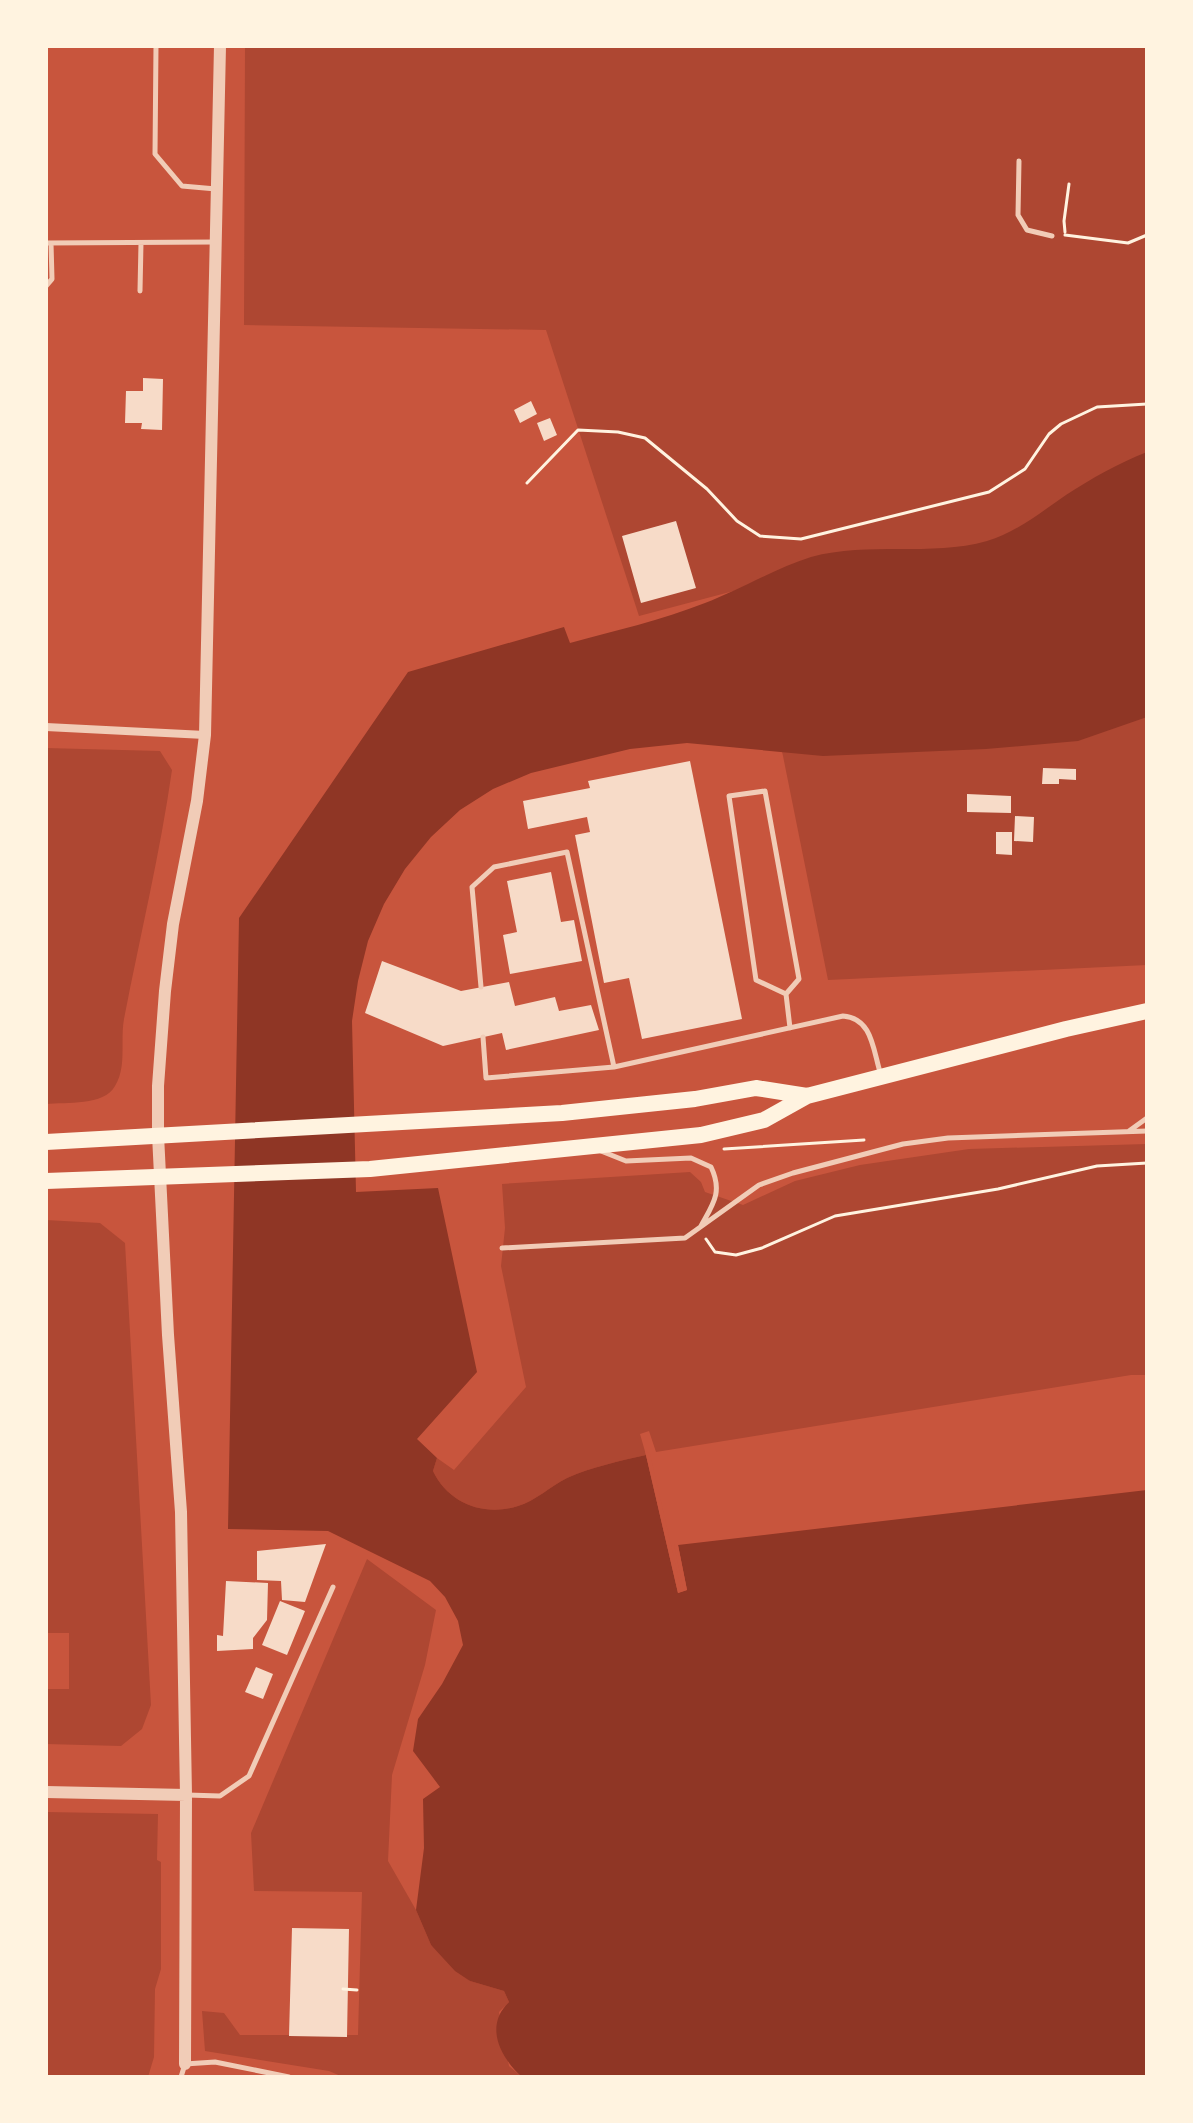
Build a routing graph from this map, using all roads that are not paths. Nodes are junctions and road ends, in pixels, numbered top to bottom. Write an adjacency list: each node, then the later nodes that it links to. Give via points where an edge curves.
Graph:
1 (156, 46): 4 (lane, via 155,154 182,186)
2 (220, 46): 4 (street)
3 (1019, 161): 5 (lane, via 1018,215 1027,230)
4 (217, 189): 6 (street)
5 (1052, 236)
6 (216, 242): 8 (lane); 12 (street)
7 (49, 243): 8 (lane); 9 (lane, via 52,279)
8 (141, 243): 10 (lane)
9 (46, 286)
10 (140, 291)
11 (46, 727): 12 (street)
12 (205, 735): 24 (street, via 165,991)
13 (481, 987): 18 (lane, via 472,887 494,867 567,852)
14 (786, 994): 14 (lane, via 799,979 765,791 729,796 756,980); 16 (lane)
15 (1147, 1011): 19 (main road)
16 (790, 1028): 18 (lane); 19 (lane, via 843,1016 862,1021)
17 (483, 1037): 18 (lane, via 486,1078)
18 (614, 1067)
19 (882, 1077): 20 (main road)
20 (807, 1096): 24 (main road, via 756,1088 562,1113); 26 (main road, via 764,1120 730,1129)
21 (1147, 1118): 23 (lane)
22 (1147, 1131): 23 (lane)
23 (1116, 1134): 29 (lane, via 903,1144 759,1185)
24 (158, 1135): 25 (main road); 27 (street)
25 (46, 1142)
26 (589, 1146): 27 (main road, via 370,1169); 29 (lane, via 626,1161 691,1158 711,1167 718,1181 716,1199)
27 (160, 1178): 28 (main road); 33 (street, via 181,1512)
28 (46, 1181)
29 (699, 1230): 30 (lane, via 685,1238 659,1241)
30 (502, 1248)
31 (333, 1587): 33 (lane, via 249,1776 220,1796)
32 (46, 1792): 33 (street)
33 (186, 1795): 34 (street)
34 (183, 2071): 35 (lane, via 215,2062)
35 (289, 2077)

